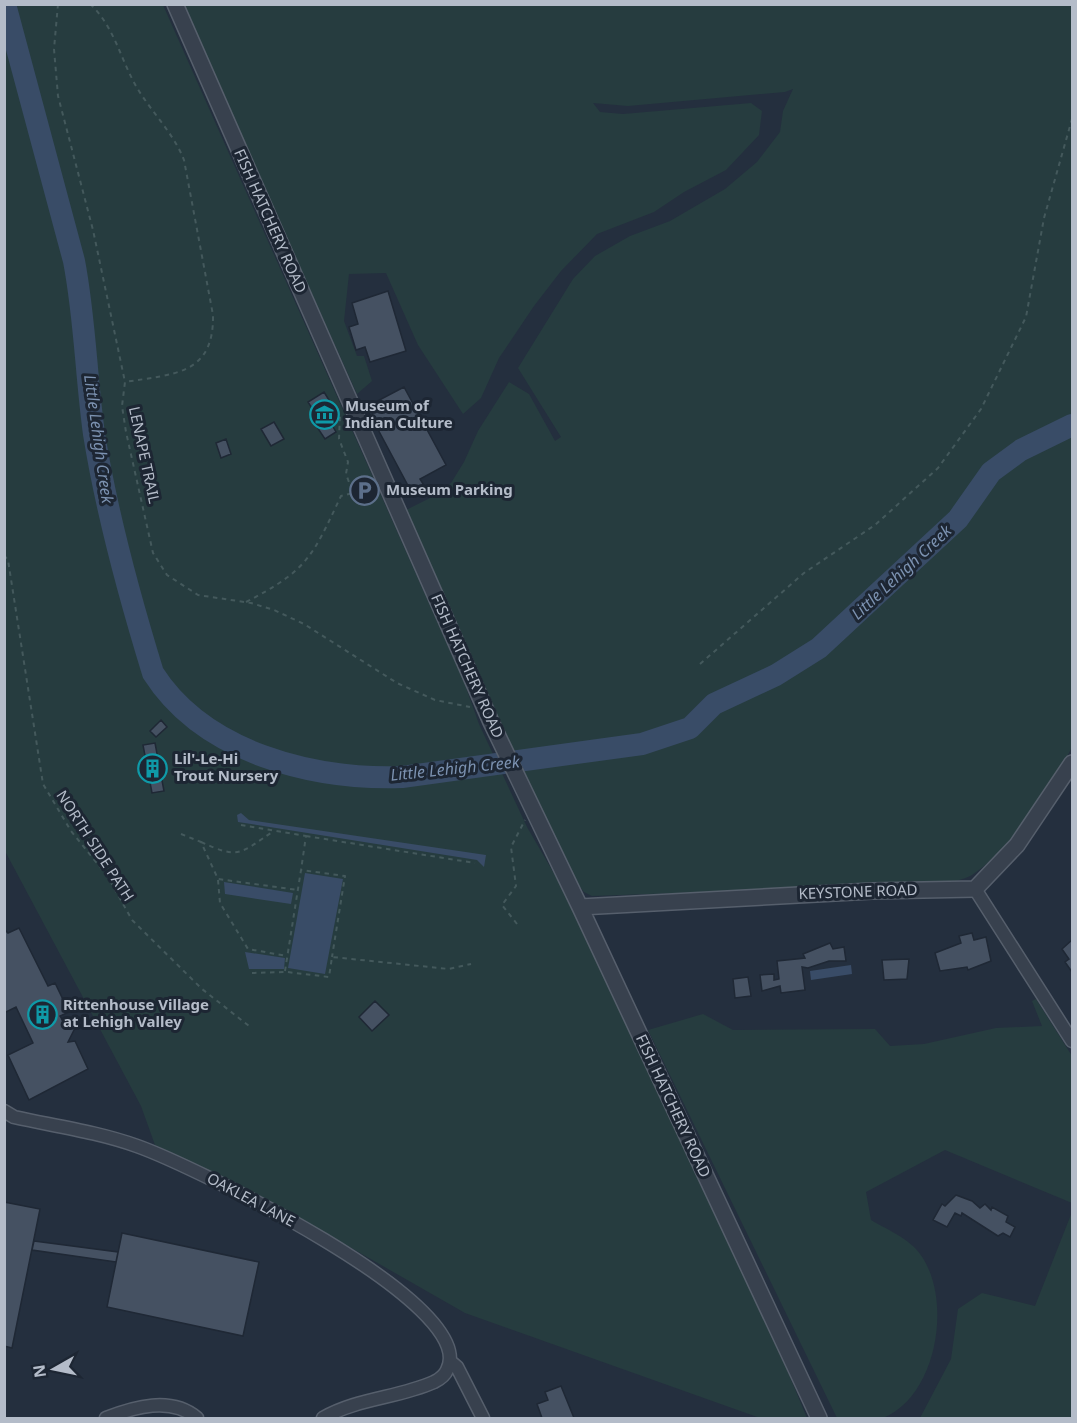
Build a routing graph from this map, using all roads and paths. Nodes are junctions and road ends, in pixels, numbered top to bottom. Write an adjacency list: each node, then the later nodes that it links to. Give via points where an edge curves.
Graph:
1 (58, 4): 5 (path, LENAPE TRAIL, via 54,49 58,96 93,230)
2 (90, 4): 5 (path, via 107,24 135,84 184,160 213,315 213,335 201,361 155,377)
3 (175, 4): 10 (street, FISH HATCHERY ROAD)
4 (1072, 119): 9 (path, via 1044,218 1026,317 981,409 938,468 899,504 804,573)
5 (125, 382): 8 (path, LENAPE TRAIL, via 122,406 126,432 153,553 167,575 198,595)
6 (337, 408): 8 (path, via 341,420 339,439 353,493 341,496 315,550 302,567 278,586)
7 (4, 555): 30 (path, NORTH SIDE PATH, via 8,560 43,784 71,831 108,877 132,920 202,989)
8 (246, 602): 10 (path, LENAPE TRAIL, via 274,609 304,624 397,683 435,700)
9 (700, 664)
10 (485, 708): 12 (street, FISH HATCHERY ROAD)
11 (1072, 763): 21 (street, via 1022,839)
12 (534, 812): 23 (street, FISH HATCHERY ROAD); 24 (path, via 523,821 511,852 516,886 502,904)
13 (241, 825): 14 (path)
14 (275, 831): 16 (path); 17 (path, via 237,853 228,854)
15 (181, 834): 17 (path)
16 (306, 836): 18 (path); 19 (path)
17 (201, 842): 20 (path)
18 (475, 863)
19 (301, 870): 22 (path); 26 (path, via 345,876)
20 (218, 879): 22 (path); 25 (path, via 220,903 248,949)
21 (975, 889): 23 (street, KEYSTONE ROAD, via 860,891); 31 (street)
22 (298, 890): 25 (path)
23 (580, 907): 38 (street, FISH HATCHERY ROAD)
24 (518, 924)
25 (287, 956): 28 (path)
26 (332, 957): 27 (path, via 448,969); 28 (path, via 329,977)
27 (471, 964)
28 (285, 972): 29 (path)
29 (252, 973)
30 (249, 1026)
31 (1072, 1041)
32 (4, 1111): 33 (street, OAKLEA LANE, via 14,1117 137,1146 208,1177 318,1237 380,1274 402,1292 449,1346)
33 (450, 1361): 36 (street, via 446,1372 434,1382 353,1404); 37 (street, OAKLEA LANE, via 457,1367)
34 (106, 1419): 35 (street, via 136,1407 161,1406 189,1412)
35 (197, 1419)
36 (323, 1419)
37 (483, 1419)
38 (819, 1419)

